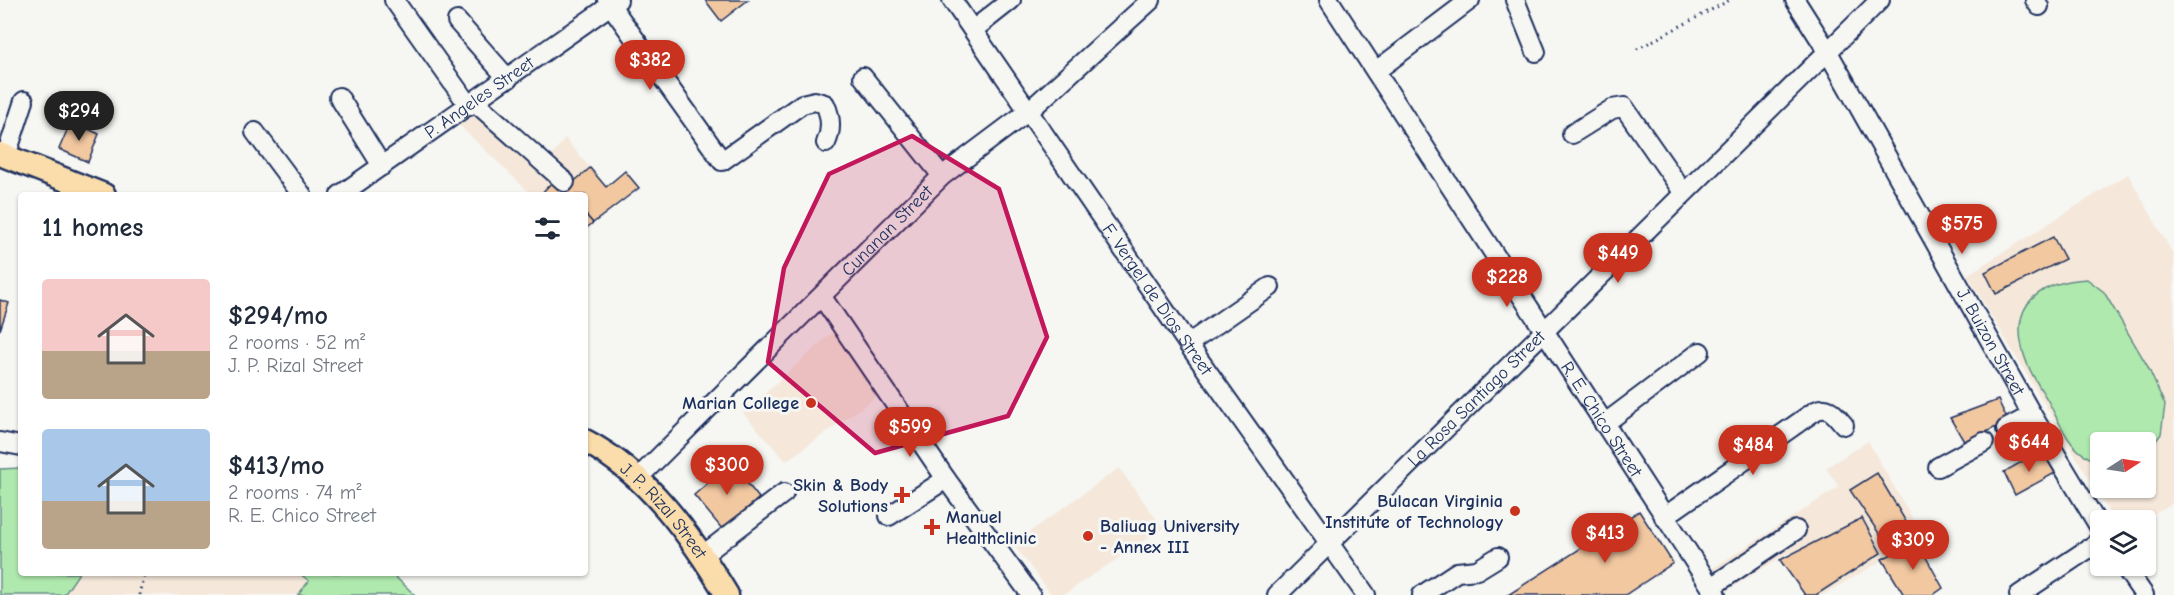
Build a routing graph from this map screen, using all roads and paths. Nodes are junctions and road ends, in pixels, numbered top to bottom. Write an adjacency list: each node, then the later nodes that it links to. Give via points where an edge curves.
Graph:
1 (394, 0): 22 (street)
2 (952, 0): 13 (street, F. Vergel de Dios Street)
3 (1011, 0): 13 (street)
4 (1151, 0): 23 (street, Cunanan Street)
5 (1329, 0): 17 (street, R. E. Chico Street)
6 (1470, 0): 17 (street)
7 (1515, 0): 15 (street)
8 (1730, 0): 14 (path)
9 (1795, 0): 16 (street, J. Buizon Street)
10 (1880, 0): 16 (street, La Rosa Santiago Street)
11 (612, 2): 19 (street, P. Angeles Street); 26 (street, via 722,161 802,104 815,101 825,104 830,114)
12 (457, 21): 19 (street)
13 (973, 30): 23 (street, F. Vergel de Dios Street)
14 (1637, 49)
15 (1536, 52)
16 (1827, 52): 34 (street, La Rosa Santiago Street); 40 (street, J. Buizon Street)
17 (1376, 71): 37 (street, R. E. Chico Street)
18 (863, 77): 29 (street)
19 (508, 79): 22 (street, P. Angeles Street)
20 (339, 97): 28 (street)
21 (24, 100): 27 (street)
22 (472, 104): 28 (street, P. Angeles Street); 30 (street)
23 (1029, 110): 29 (street, Cunanan Street); 38 (street, F. Vergel de Dios Street)
24 (255, 132): 32 (street)
25 (1572, 134): 34 (street, via 1612,109 1624,107)
26 (826, 143)
27 (3, 155): 31 (main road)
28 (382, 166): 33 (street, P. Angeles Street)
29 (942, 176): 36 (street, Cunanan Street)
30 (565, 182)
31 (96, 192)
32 (300, 192)
33 (344, 192)
34 (1683, 192): 37 (street, La Rosa Santiago Street)
35 (1270, 287): 38 (street)
36 (822, 297): 49 (street, Cunanan Street); 50 (street)
37 (1545, 333): 41 (street, R. E. Chico Street); 56 (street, La Rosa Santiago Street)
38 (1188, 344): 56 (street, F. Vergel de Dios Street)
39 (1700, 352): 41 (street)
40 (2032, 415): 43 (street); 52 (street, J. Buizon Street)
41 (1604, 424): 54 (street, R. E. Chico Street)
42 (1844, 425): 54 (street, via 1822,407)
43 (2006, 429)
44 (0, 442): 47 (street)
45 (1984, 442): 48 (street)
46 (588, 443): 49 (main road, J. P. Rizal Street)
47 (18, 445)
48 (1938, 467)
49 (638, 478): 58 (main road, J. P. Rizal Street)
50 (946, 479): 53 (street); 65 (street)
51 (784, 493): 58 (street)
52 (2090, 511)
53 (889, 516)
54 (1664, 516): 62 (street, R. E. Chico Street)
55 (1796, 530): 62 (street)
56 (1330, 544): 66 (street, La Rosa Santiago Street); 67 (street, F. Vergel de Dios Street)
57 (2090, 548): 69 (street)
58 (703, 555): 64 (main road, J. P. Rizal Street)
59 (1498, 557): 68 (street, via 1477,570 1457,572)
60 (143, 576): 63 (path)
61 (2131, 576): 70 (street)
62 (1714, 591)
63 (139, 595)
64 (727, 595)
65 (1031, 595)
66 (1277, 595)
67 (1366, 595)
68 (1422, 595)
69 (2019, 595)
70 (2144, 595)

